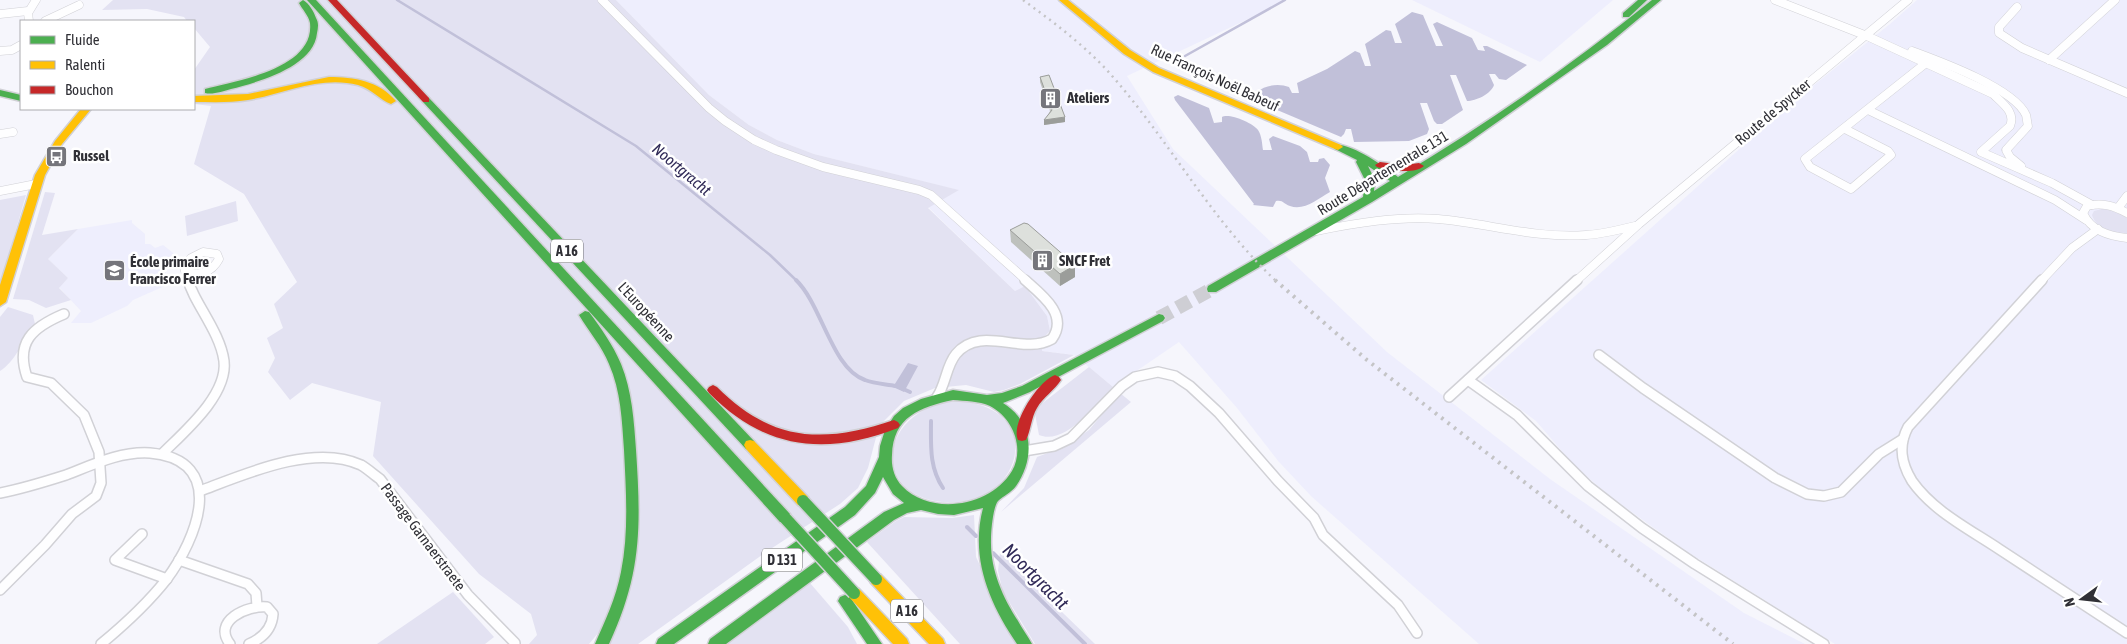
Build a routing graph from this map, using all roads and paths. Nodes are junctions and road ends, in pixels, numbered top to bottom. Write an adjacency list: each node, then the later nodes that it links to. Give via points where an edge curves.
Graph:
1 (36, 0): 14 (street)
2 (301, 0): 26 (main road, via 311,12 315,30 311,43 300,56 256,80)
3 (311, 0): 39 (main road, A 16)
4 (332, 0): 62 (main road, L'Européenne / A 16)
5 (602, 0): 65 (street, via 722,120 786,154 931,195 1029,282 1057,314 1059,327 1049,342 1036,345 993,340 977,342 956,353)
6 (1064, 0): 36 (main road, Rue François Noël Babeuf, via 1127,52 1156,70)
7 (1643, 0): 23 (main road, Route Départementale 131)
8 (1657, 0): 23 (main road, Route Départementale 131)
9 (1775, 0): 18 (street)
10 (1908, 0): 18 (street, Route de Spycker)
11 (2115, 0): 21 (street)
12 (79, 5): 17 (street)
13 (2017, 8): 21 (street, via 2000,26 1999,33 2014,44)
14 (28, 11): 15 (street); 16 (street)
15 (0, 14)
16 (29, 20)
17 (47, 20)
18 (1867, 36): 22 (street); 52 (street, Route de Spycker)
19 (20, 46): 20 (street)
20 (0, 51)
21 (2049, 60): 28 (street)
22 (1928, 61): 32 (street); 41 (street, via 2002,91 2023,108 2028,126 2007,148 2007,152); 41 (street, via 2004,103 2012,116 2012,124 1981,152)
23 (1562, 72): 38 (main road, Route Départementale 131)
24 (0, 87): 25 (main road)
25 (20, 91)
26 (195, 92)
27 (0, 93): 29 (main road)
28 (2127, 93)
29 (20, 98)
30 (195, 99): 39 (main road, via 242,98 327,81 361,82 384,94)
31 (85, 110): 43 (main road, via 56,147)
32 (1868, 110): 33 (street); 47 (street)
33 (1845, 129): 33 (street, via 1805,161 1813,169 1851,189 1892,155)
34 (12, 132): 35 (street)
35 (0, 134)
36 (1341, 150): 37 (main road, Rue François Noël Babeuf); 40 (main road, Rue François Noël Babeuf)
37 (1361, 162): 42 (main road, Rue François Noël Babeuf); 46 (main road, via 1370,178)
38 (1427, 164): 40 (main road, Rue François Noël Babeuf, via 1402,168); 42 (main road, Route Départementale 131)
39 (460, 165): 56 (main road, A 16)
40 (1378, 165): 42 (main road, Rue François Noël Babeuf)
41 (2036, 176): 48 (street, via 2075,194)
42 (1396, 183): 46 (main road, Route Départementale 131)
43 (36, 184): 44 (street); 59 (main road)
44 (0, 190)
45 (2127, 196): 49 (street)
46 (1368, 200): 54 (main road, Route Départementale 131)
47 (2055, 200): 48 (street); 51 (street)
48 (2090, 205): 49 (street); 51 (street, via 2084,213)
49 (2118, 208): 50 (street)
50 (2127, 213)
51 (2086, 220): 53 (street)
52 (1639, 224): 54 (street, Route de Spycker, via 1605,233 1561,236 1456,221 1401,218); 66 (street, Route de Spycker)
53 (2098, 230): 55 (street); 73 (street, via 2072,248 1908,427)
54 (1314, 232): 58 (main road, Route Départementale 131)
55 (2127, 238)
56 (548, 261): 86 (main road, A 16, bridge, via 705,431); 94 (main road, via 607,347 618,372 626,410 633,517 632,558 622,602)
57 (191, 274): 75 (street, via 190,286 223,356 224,372 213,398)
58 (1212, 289)
59 (0, 302)
60 (64, 314): 77 (street, via 40,324 28,338 23,347 23,366 27,377 51,383 82,412 98,447)
61 (1159, 318): 64 (main road)
62 (640, 327): 71 (main road, via 740,415 767,429 805,438 842,440 867,437); 99 (main road, L'Européenne / A 16, bridge)
63 (1599, 355): 73 (street, via 1775,478 1807,494 1824,496 1841,492 1879,454)
64 (1080, 362): 70 (main road, via 1019,393); 72 (main road, via 1032,402 1024,420)
65 (948, 369): 67 (street, via 952,385); 68 (street, via 945,387)
66 (1468, 380): 69 (street, Route de Spycker); 101 (street, via 1522,420 1588,486 1642,528)
67 (961, 395): 68 (main road); 70 (main road)
68 (937, 397): 71 (main road, via 913,408)
69 (1449, 397)
70 (987, 400): 72 (main road, via 1011,415)
71 (894, 425): 76 (main road, via 885,444)
72 (1022, 436): 74 (main road)
73 (1903, 439): 88 (street, via 1902,453 1909,474 1935,506)
74 (1024, 451): 80 (main road, via 1016,477); 89 (street, via 1054,446 1071,438 1135,377 1158,372 1176,376 1219,412 1314,518 1323,535 1398,605)
75 (162, 454): 77 (street, via 138,453); 78 (street, via 190,466 198,478)
76 (883, 460): 81 (main road, via 894,486); 95 (main road, D 131, via 875,485 862,501)
77 (101, 462): 79 (street, via 32,486); 85 (street, via 101,483 96,496 72,514)
78 (200, 491): 83 (street, via 195,525); 90 (street, Passage Garnaerstraete, via 291,460 330,459 364,468 380,480 472,601)
79 (0, 493)
80 (992, 498): 81 (main road, via 976,506 954,510); 100 (main road, via 984,536 990,583 998,602)
81 (920, 505): 96 (main road, D 131, via 889,516)
82 (142, 534): 84 (street, via 115,560)
83 (179, 560): 84 (street); 87 (street, via 248,584 256,593)
84 (167, 579): 91 (street, via 133,616)
85 (0, 590)
86 (850, 597): 97 (main road); 98 (main road, A 16)
87 (256, 606): 92 (street, via 239,612 229,622 224,637); 93 (street, via 270,609 273,621 263,636)
88 (2127, 632)
89 (1417, 633)
90 (515, 643)
91 (101, 644)
92 (230, 644)
93 (249, 644)
94 (602, 644)
95 (663, 644)
96 (715, 644)
97 (875, 644)
98 (902, 644)
99 (938, 644)
100 (1025, 644)
101 (1824, 644)

